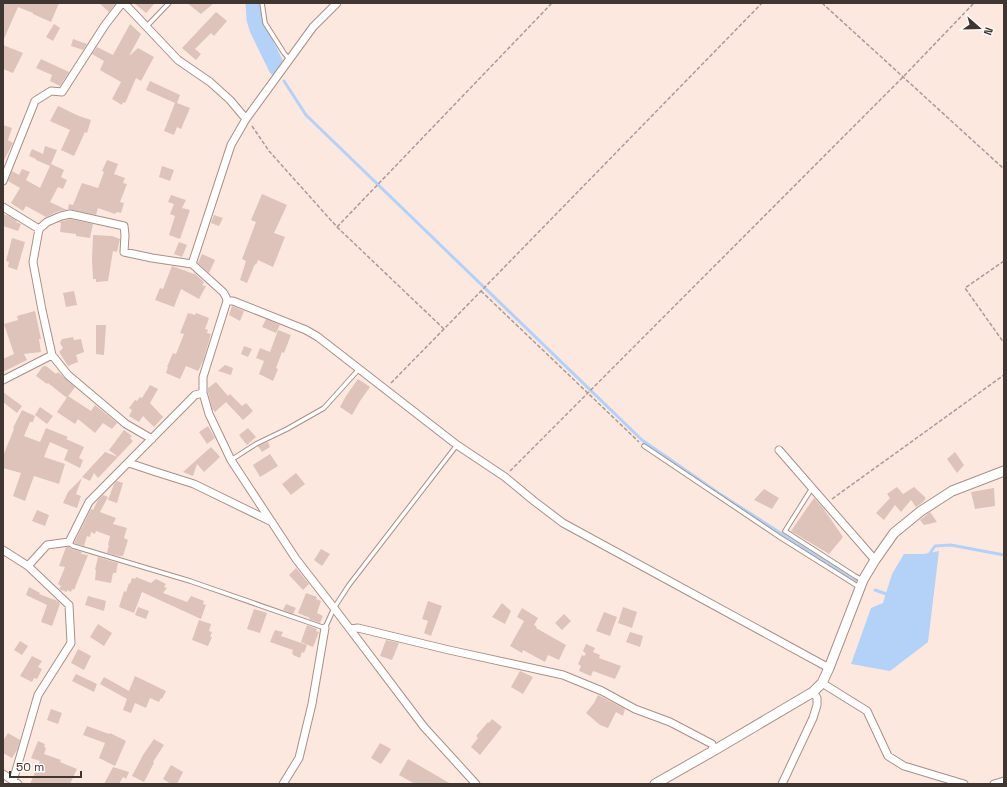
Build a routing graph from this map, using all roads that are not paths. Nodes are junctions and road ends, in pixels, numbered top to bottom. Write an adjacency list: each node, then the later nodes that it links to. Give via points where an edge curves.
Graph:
1 (123, 3): 5 (street); 8 (street, via 105,25 62,92 50,91 35,101)
2 (169, 3): 5 (lane)
3 (262, 3): 6 (lane, via 264,23)
4 (337, 3): 6 (street, via 313,27)
5 (146, 27): 7 (street, via 178,60 210,82 230,100)
6 (290, 59): 7 (street)
7 (246, 119): 11 (street, via 231,145)
8 (3, 181)
9 (3, 207): 10 (street)
10 (39, 229): 11 (street, via 47,222 70,214 124,226 124,252); 13 (street, via 33,262)
11 (192, 264): 12 (street, via 223,292)
12 (227, 301): 14 (street, via 233,300 306,330); 16 (street, via 202,377)
13 (52, 355): 15 (street); 17 (street, via 68,374 126,424)
14 (359, 369): 18 (street); 21 (lane, via 324,408)
15 (3, 380)
16 (203, 393): 17 (street, via 195,395); 21 (street, via 209,414)
17 (152, 438): 22 (street)
18 (457, 445): 31 (lane); 34 (street, via 505,477 563,523)
19 (644, 446): 30 (lane, via 781,538)
20 (779, 450): 24 (street)
21 (231, 460): 25 (street)
22 (129, 463): 25 (street, via 194,484); 26 (street, via 89,502)
23 (1004, 471): 28 (street, via 952,491 921,511 894,533)
24 (812, 488): 28 (street); 30 (lane, via 785,531 855,576)
25 (272, 522): 31 (street, via 296,559)
26 (69, 542): 29 (street, via 47,545); 32 (lane, via 73,546 190,581)
27 (3, 550): 29 (street)
28 (875, 560): 30 (street)
29 (28, 566): 40 (street, via 68,605 71,643 38,695)
30 (862, 584): 34 (street)
31 (334, 608): 32 (lane); 33 (street)
32 (325, 628): 41 (street, via 312,704 299,758)
33 (350, 628): 37 (street, via 563,675 602,691 635,709 670,722 712,744); 42 (street, via 424,727)
34 (829, 668): 35 (street)
35 (822, 683): 36 (street); 45 (street, via 867,712 888,756 904,766)
36 (813, 692): 37 (street); 44 (street, via 816,698 813,718)
37 (714, 751): 43 (street)
38 (3, 774): 40 (street)
39 (1004, 781): 46 (street)
40 (16, 783)
41 (283, 784)
42 (476, 784)
43 (655, 784)
44 (782, 784)
45 (964, 784)
46 (994, 784)

